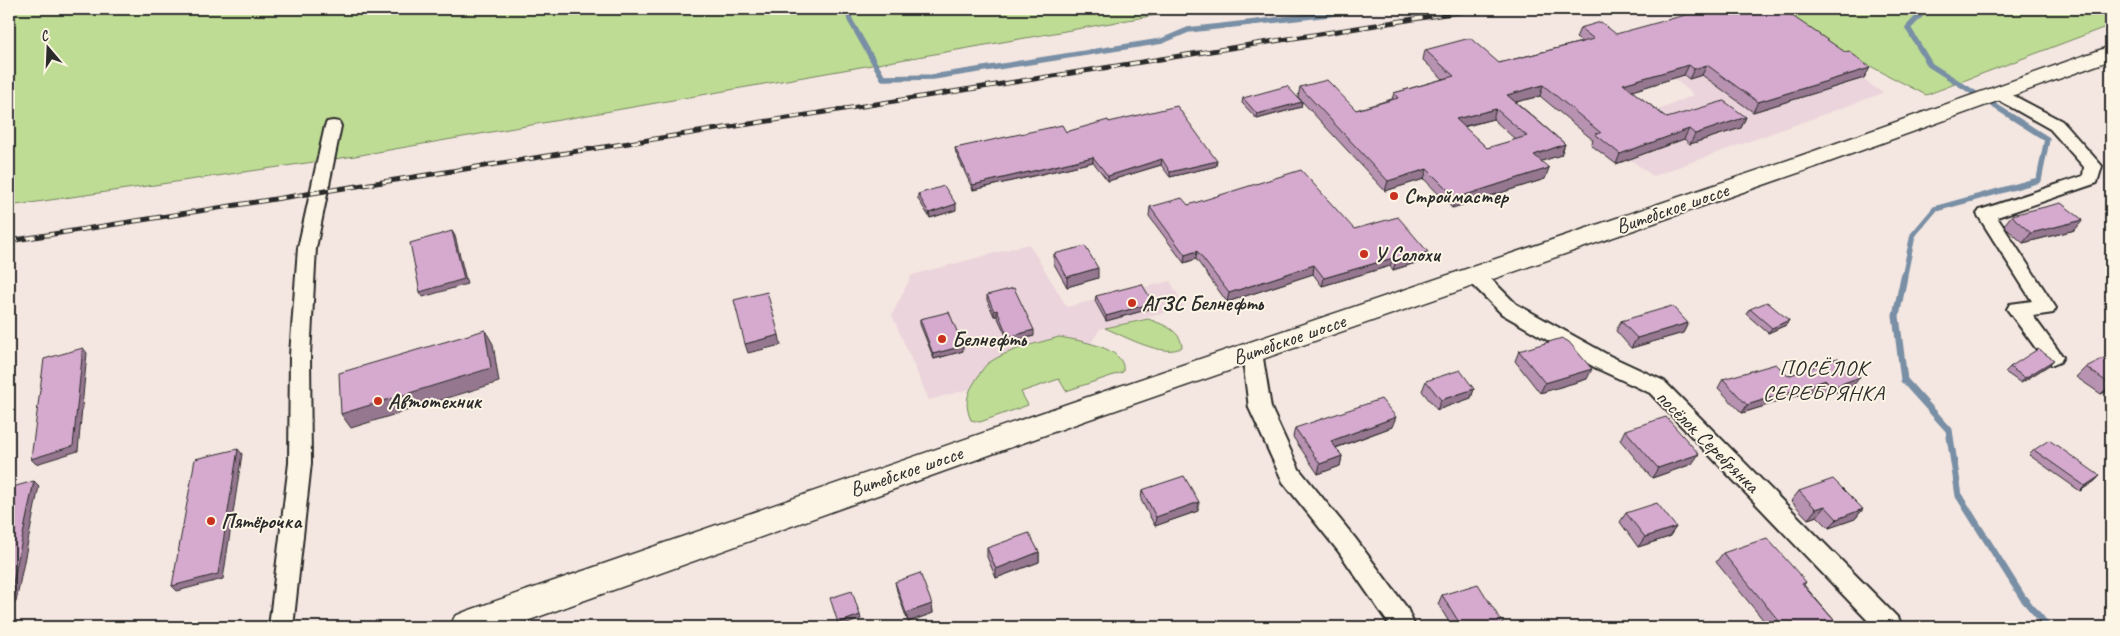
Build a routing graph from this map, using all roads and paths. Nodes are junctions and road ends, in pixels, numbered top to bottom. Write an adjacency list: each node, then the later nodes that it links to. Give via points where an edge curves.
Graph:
1 (2111, 53): 2 (main road, Витебское шоссе)
2 (1999, 93): 4 (main road, Витебское шоссе); 6 (street, via 2056,126 2093,166 2091,179 1986,214 2046,308 2017,308)
3 (333, 126): 7 (street, via 307,248 300,355 300,463)
4 (1475, 275): 5 (main road, Витебское шоссе); 10 (street, посёлок Серебрянка, via 1510,309 1603,362 1656,387)
5 (1252, 352): 8 (main road, Витебское шоссе); 9 (street, via 1260,408 1291,475)
6 (2053, 357)
7 (280, 627)
8 (467, 627)
9 (1404, 627)
10 (1890, 627)

